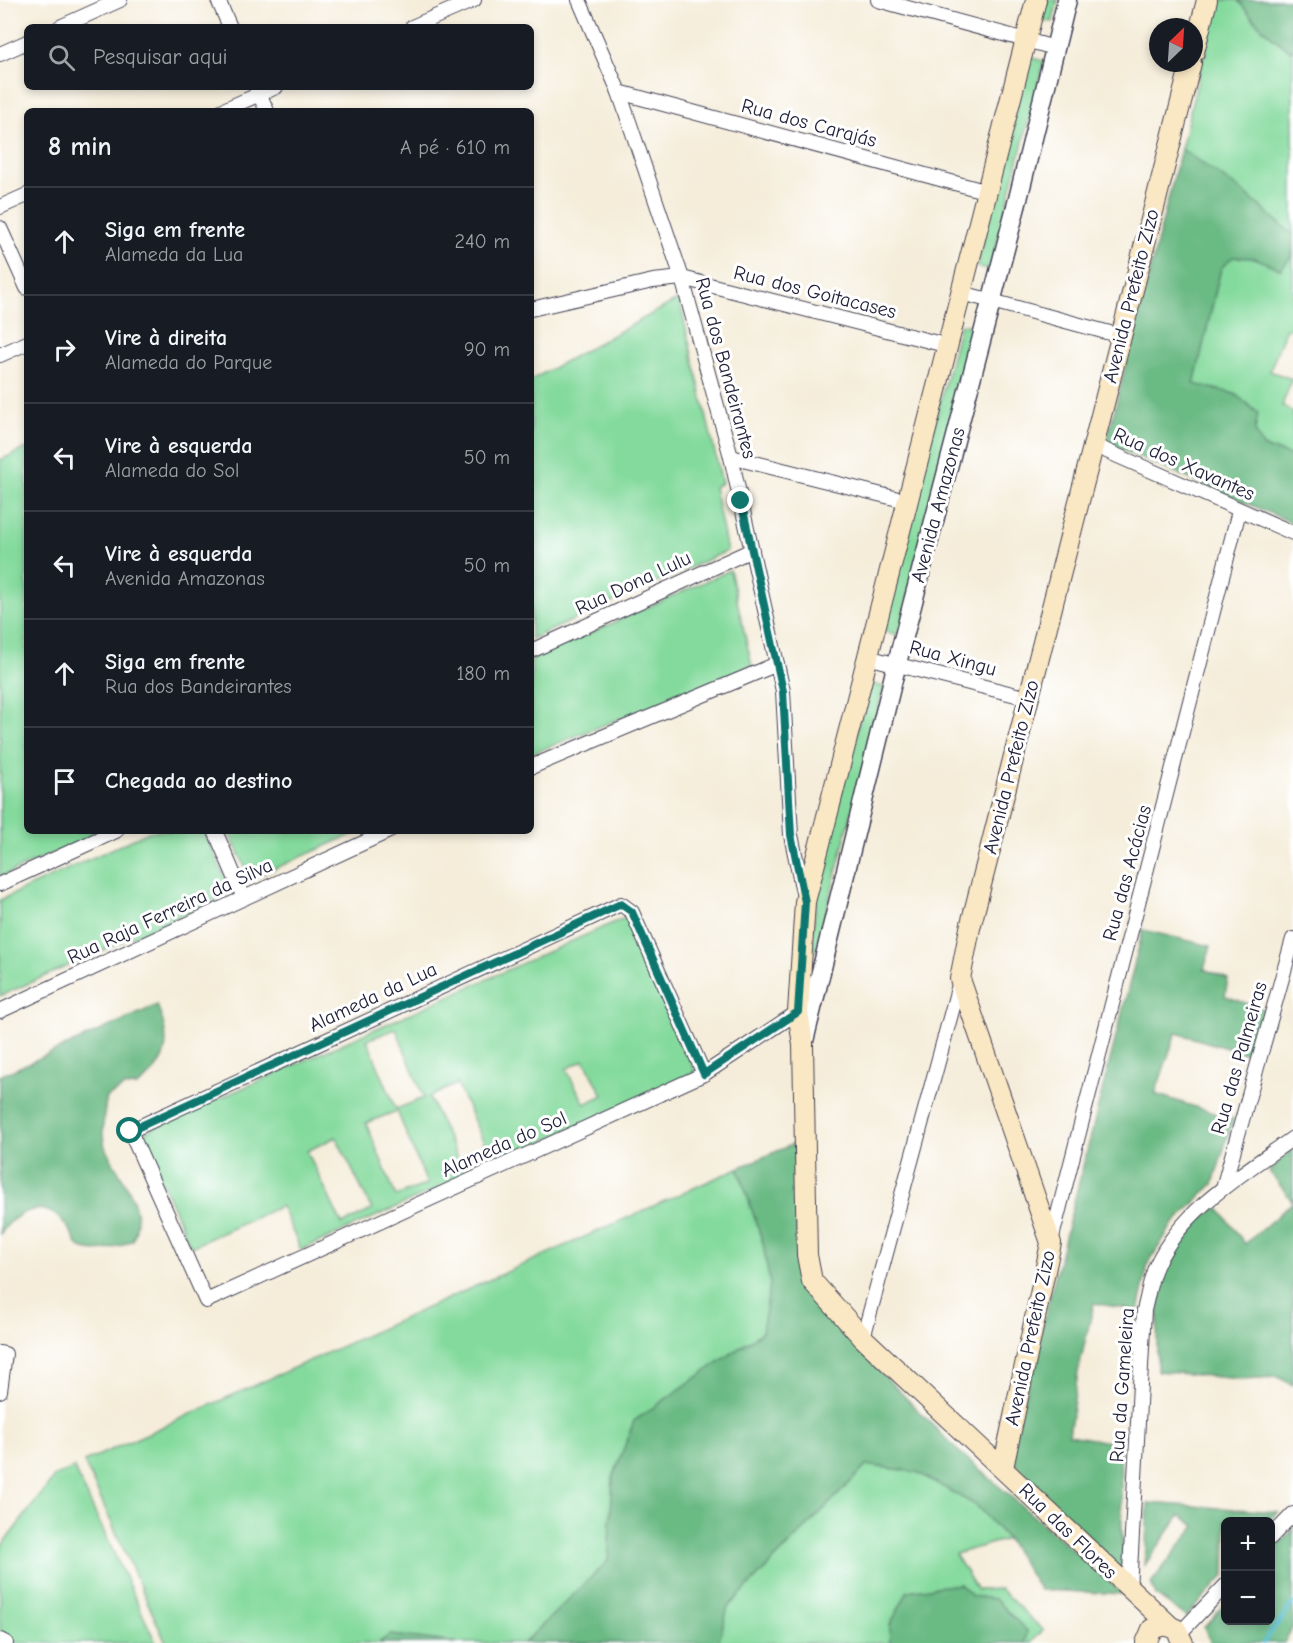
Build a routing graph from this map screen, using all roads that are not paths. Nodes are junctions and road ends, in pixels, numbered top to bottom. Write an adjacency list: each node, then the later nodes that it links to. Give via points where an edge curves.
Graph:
1 (120, 0): 10 (street)
2 (218, 0): 11 (street)
3 (474, 0): 12 (street)
4 (579, 0): 19 (street, Rua dos Bandeirantes)
5 (878, 0): 13 (street)
6 (1036, 0): 13 (main road, Avenida Amazonas)
7 (1067, 0): 15 (street, Avenida Amazonas)
8 (1207, 0): 9 (main road)
9 (1202, 18)
10 (67, 24)
11 (229, 24)
12 (419, 24)
13 (1026, 39): 15 (street); 22 (main road, Avenida Amazonas)
14 (24, 43): 16 (street)
15 (1055, 48): 29 (street, Avenida Amazonas)
16 (0, 54)
17 (1189, 72): 31 (main road, Avenida Prefeito Zizo)
18 (258, 91): 20 (street); 21 (street)
19 (620, 92): 22 (street, Rua dos Carajás); 26 (street, Rua dos Bandeirantes)
20 (227, 108)
21 (266, 108)
22 (988, 192): 28 (main road, Avenida Amazonas)
23 (24, 196): 24 (street)
24 (0, 207)
25 (0, 228): 27 (street)
26 (682, 278): 30 (street, Rua dos Goitacases); 33 (street, Rua dos Goitacases); 36 (street, Rua dos Bandeirantes)
27 (24, 281)
28 (962, 293): 29 (street); 33 (main road, Avenida Amazonas)
29 (992, 301): 31 (street); 43 (street, Avenida Amazonas)
30 (534, 308)
31 (1121, 336): 35 (main road, Avenida Prefeito Zizo)
32 (24, 344): 34 (street)
33 (948, 346): 37 (main road, Avenida Amazonas)
34 (0, 355)
35 (1093, 445): 38 (street, Rua dos Xavantes); 45 (main road, Avenida Prefeito Zizo)
36 (732, 457): 37 (street); 40 (street, Rua dos Bandeirantes)
37 (910, 502): 42 (main road, Avenida Amazonas)
38 (1239, 511): 39 (street, Rua dos Xavantes); 60 (street, Rua das Acácias)
39 (1293, 533)
40 (752, 550): 41 (street, Rua Dona Lulu); 44 (street, Rua dos Bandeirantes)
41 (534, 650)
42 (867, 657): 43 (street, Rua Xingu); 52 (main road, Avenida Amazonas)
43 (897, 663): 45 (street, Rua Xingu); 56 (street, Avenida Amazonas)
44 (777, 664): 46 (street); 52 (street, Rua dos Bandeirantes, via 783,691 791,835)
45 (1028, 698): 54 (main road, Avenida Prefeito Zizo)
46 (534, 766)
47 (110, 834): 50 (street)
48 (216, 834): 51 (street)
49 (383, 834): 51 (street, Rua Raja Ferreira da Silva)
50 (0, 885)
51 (244, 898): 55 (street, Rua Raja Ferreira da Silva)
52 (805, 902): 56 (main road, Avenida Amazonas)
53 (1293, 939): 59 (street, Rua das Palmeiras)
54 (960, 979): 60 (main road, Avenida Prefeito Zizo); 62 (street)
55 (0, 1011)
56 (805, 1012): 57 (street, Alameda do Sol); 62 (main road, Rua das Flores, via 810,1273 823,1296)
57 (704, 1074): 61 (street, Alameda do Sol); 61 (street, Alameda da Lua, via 632,912 627,906 614,907 130,1131)
58 (1293, 1138): 59 (street, Rua da Gameleira)
59 (1222, 1188): 69 (street, Rua da Gameleira, via 1178,1230 1156,1266 1144,1310)
60 (1051, 1243): 65 (main road, Avenida Prefeito Zizo)
61 (206, 1301)
62 (863, 1338): 65 (main road, Rua das Flores)
63 (0, 1353): 64 (street, via 5,1354)
64 (0, 1391)
65 (1003, 1468): 69 (main road, Rua das Flores)
66 (1293, 1514): 67 (street)
67 (1275, 1533)
68 (1221, 1591): 70 (street)
69 (1132, 1592): 70 (main road, Rua das Flores); 72 (main road, via 1144,1623)
70 (1181, 1637): 72 (main road, via 1152,1629)
71 (0, 1640): 73 (street)
72 (1146, 1641)
73 (6, 1643)

